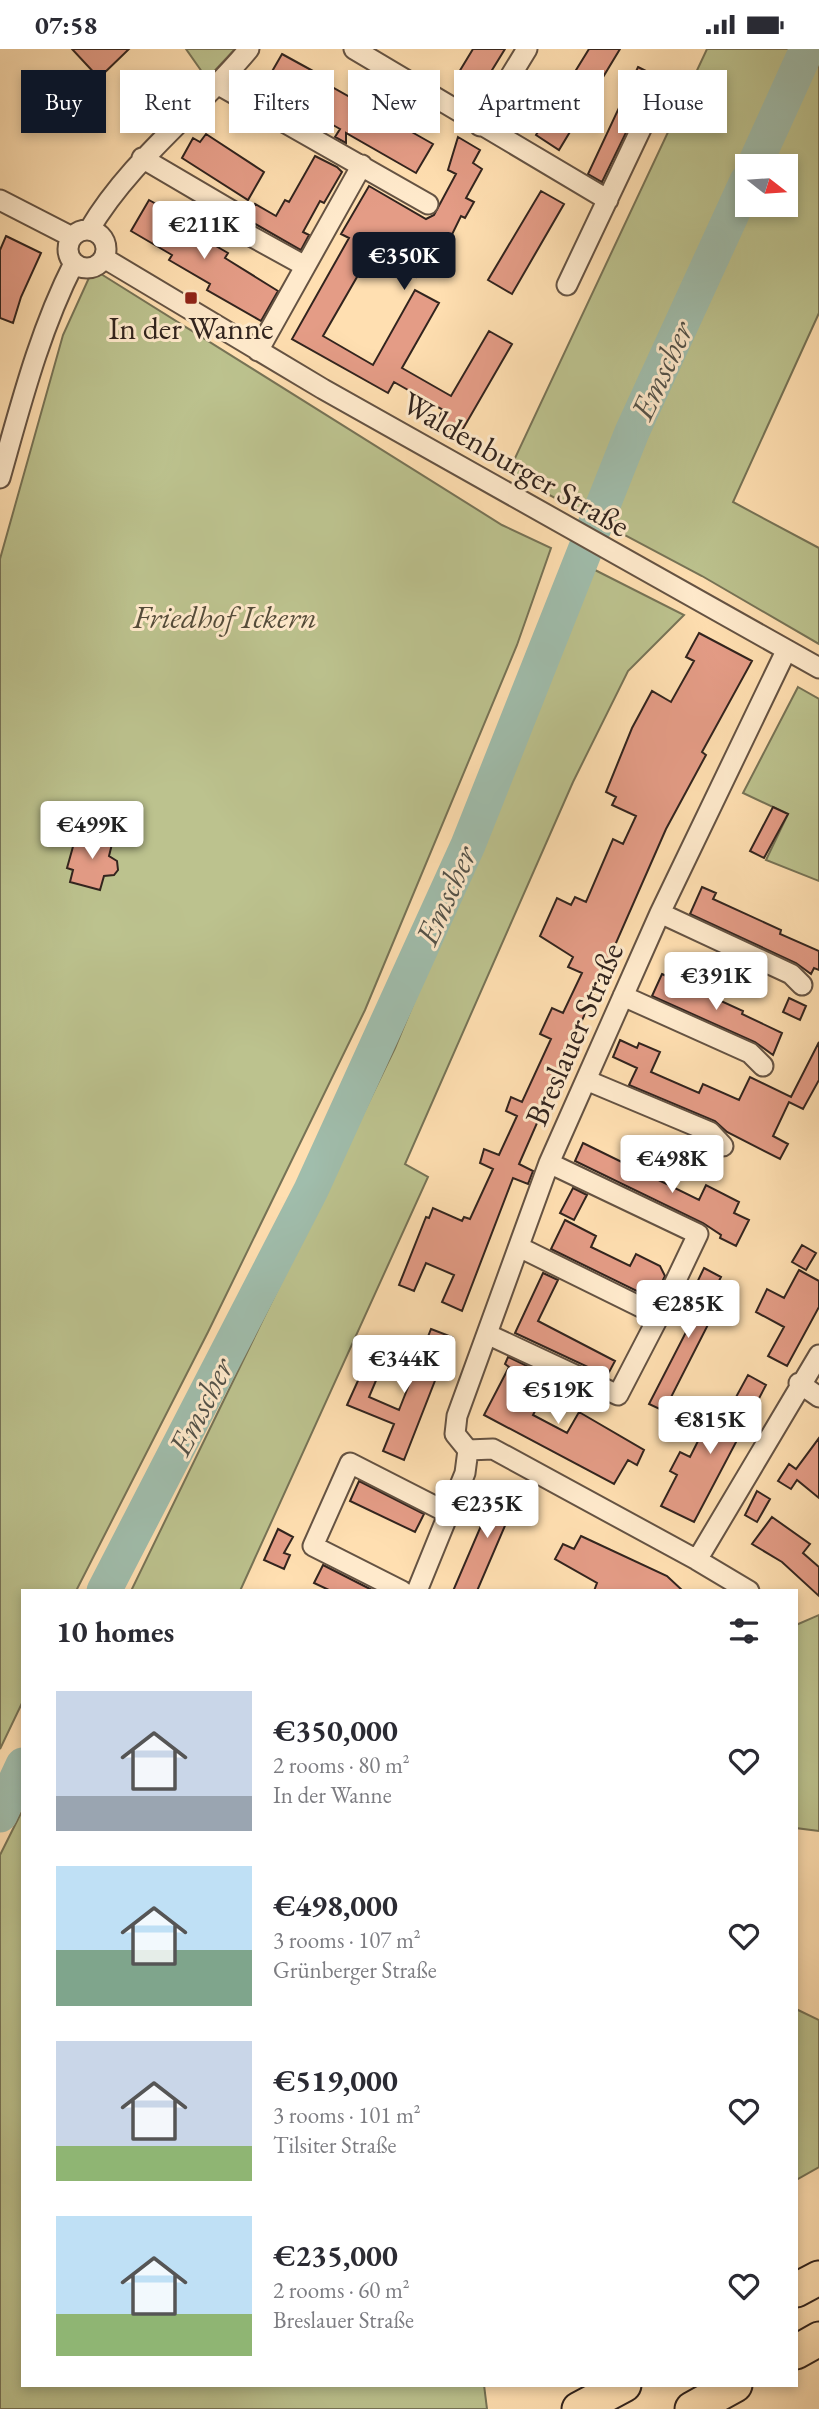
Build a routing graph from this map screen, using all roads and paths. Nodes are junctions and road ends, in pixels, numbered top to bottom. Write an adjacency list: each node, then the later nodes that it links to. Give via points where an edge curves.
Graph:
1 (249, 49): 5 (street)
2 (354, 49): 6 (street)
3 (527, 49): 4 (street)
4 (514, 70)
5 (217, 84): 9 (street); 10 (street)
6 (454, 110)
7 (492, 133): 12 (street)
8 (639, 133): 12 (street)
9 (142, 158): 14 (street); 15 (street)
10 (362, 165): 13 (street); 19 (street)
11 (0, 200): 15 (street)
12 (608, 200): 20 (street)
13 (428, 204)
14 (239, 215)
15 (80, 234): 17 (street, via 99,234 105,243); 18 (street, via 68,248)
16 (247, 234): 19 (street)
17 (104, 258): 18 (street, via 90,268); 21 (street, Waldenburger Straße)
18 (74, 263): 22 (street, via 38,342)
19 (305, 265): 21 (street)
20 (567, 285)
21 (257, 351): 23 (street, Waldenburger Straße)
22 (0, 478)
23 (786, 651): 24 (street, Waldenburger Straße); 25 (street, Breslauer Straße)
24 (819, 666)
25 (660, 912): 26 (street, via 791,974); 27 (street, Breslauer Straße)
26 (802, 985)
27 (623, 996): 28 (street, via 750,1053); 29 (street, Breslauer Straße)
28 (763, 1066)
29 (586, 1080): 30 (street, via 710,1132); 31 (street, Breslauer Straße)
30 (723, 1146)
31 (549, 1163): 32 (street, Breslauer Straße); 33 (street, via 698,1234)
32 (519, 1247): 33 (street); 34 (street, Breslauer Straße)
33 (659, 1316): 34 (street, via 618,1395)
34 (489, 1335): 38 (street, Breslauer Straße, via 457,1416 455,1434)
35 (819, 1355): 36 (street)
36 (799, 1383): 37 (street); 40 (street)
37 (819, 1397)
38 (468, 1450): 39 (street, via 465,1473); 40 (street, via 492,1449)
39 (448, 1513): 41 (street, via 350,1463 313,1546); 42 (street)
40 (697, 1560): 43 (street)
41 (398, 1589)
42 (418, 1589)
43 (746, 1589)
44 (819, 2277): 45 (highway)
45 (798, 2289)
46 (819, 2339): 47 (highway)
47 (798, 2351)
48 (620, 2387): 50 (highway)
49 (731, 2387): 51 (highway)
50 (579, 2409)
51 (692, 2409)

